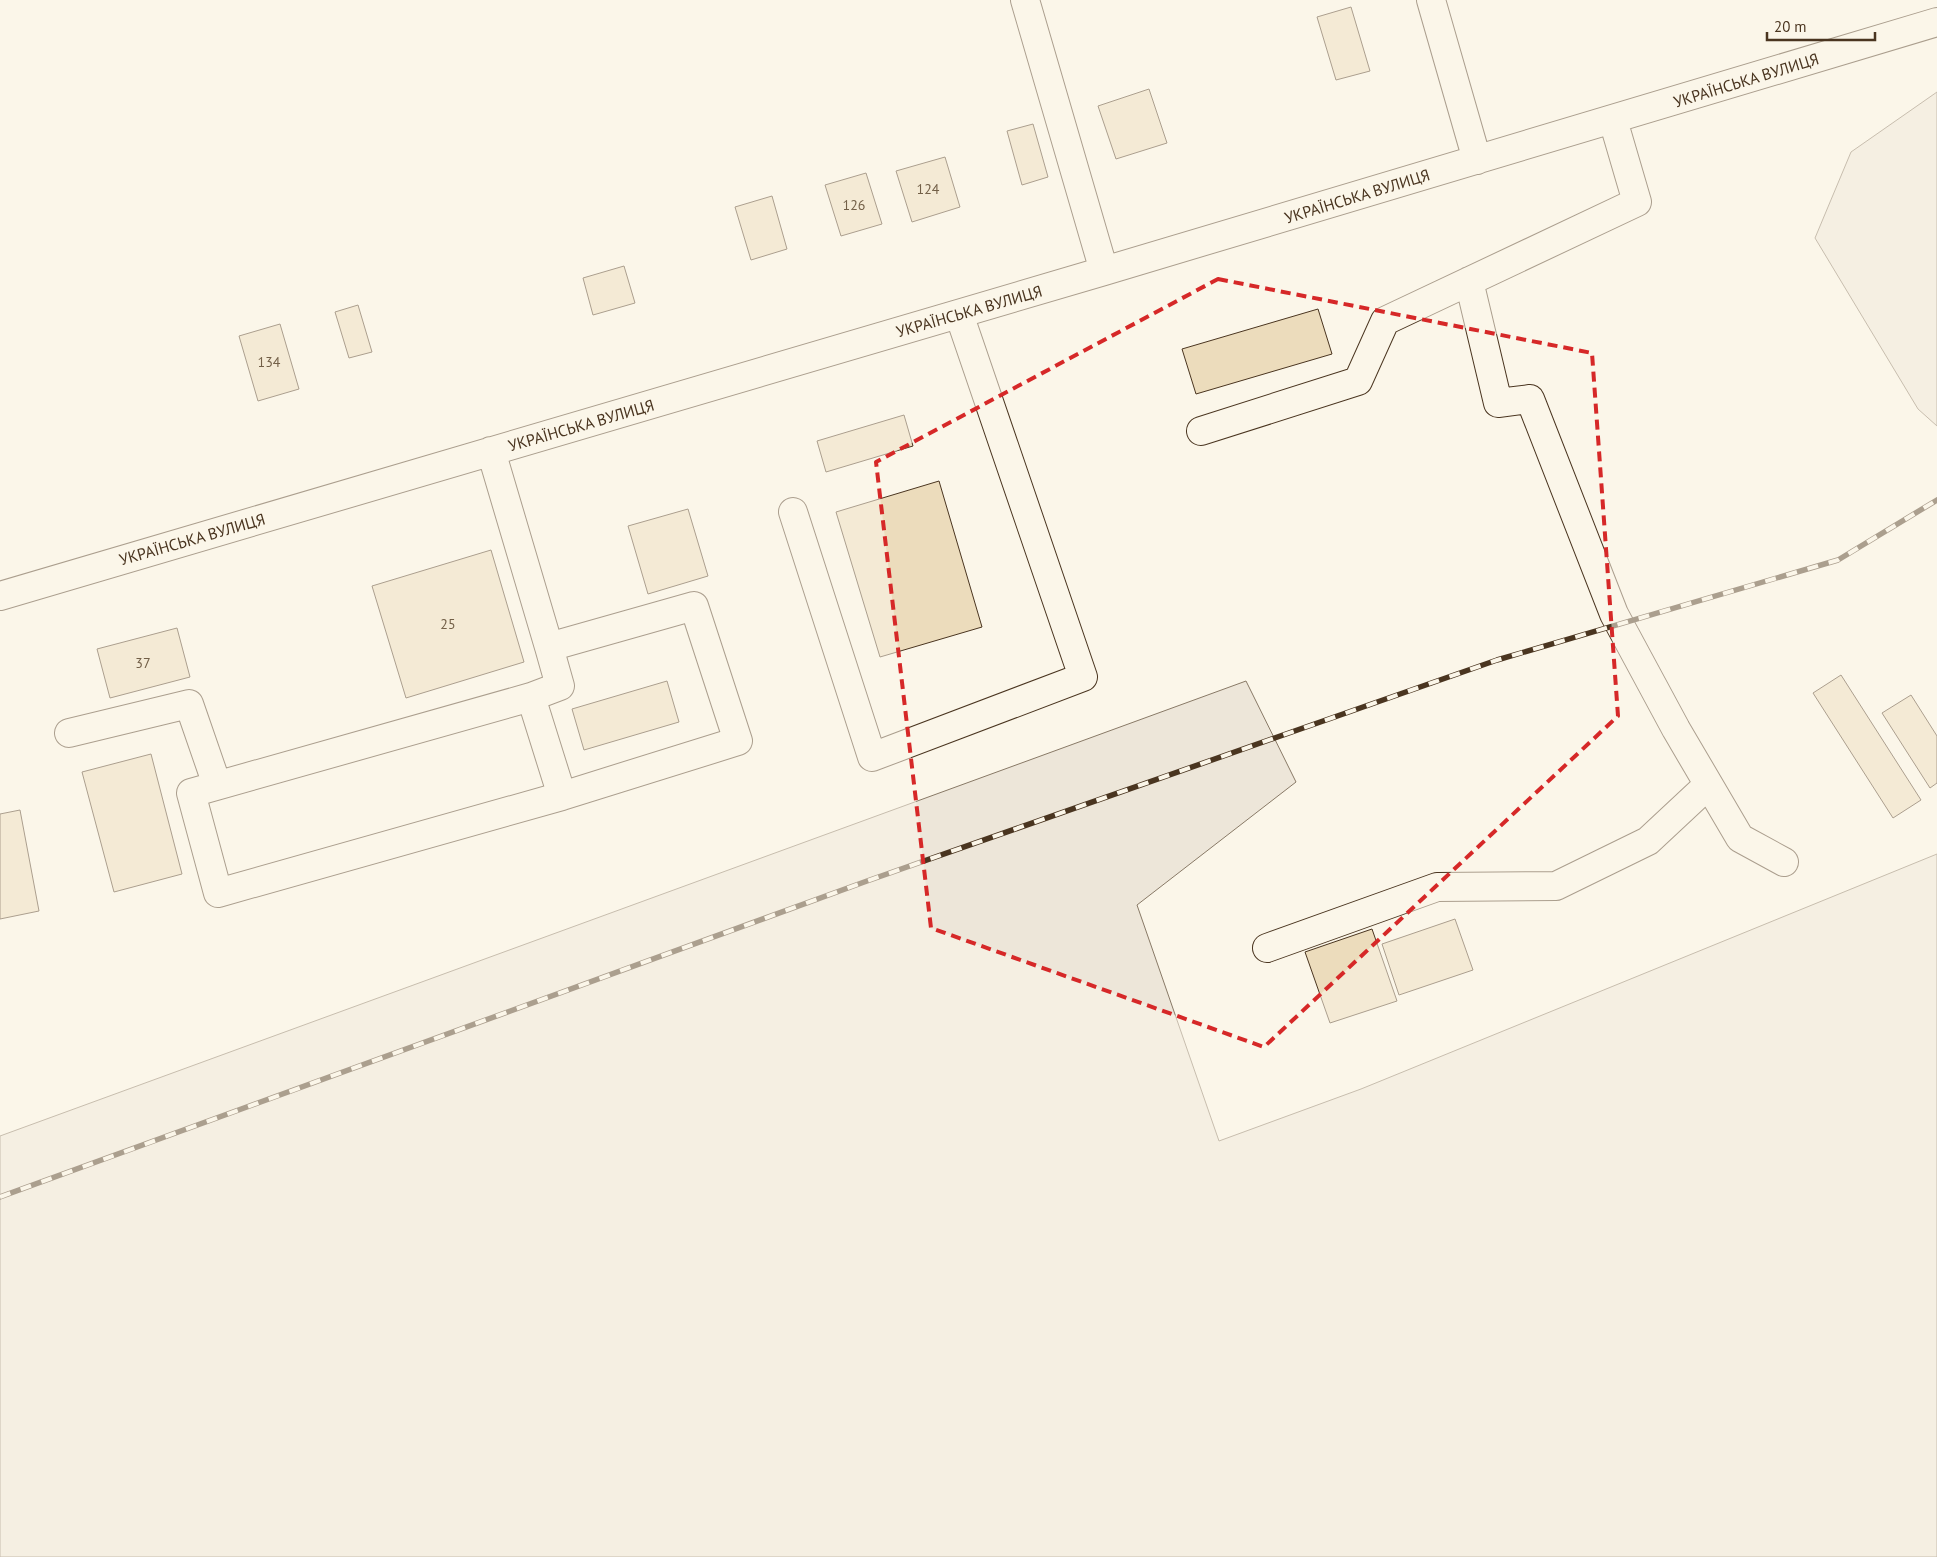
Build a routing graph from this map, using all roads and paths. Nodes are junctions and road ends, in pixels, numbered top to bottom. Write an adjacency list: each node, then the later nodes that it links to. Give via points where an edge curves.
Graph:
1 (1024, 0): 6 (street)
2 (1431, 0): 5 (street)
3 (1937, 22): 4 (street, УКРАЇНСЬКА ВУЛИЦЯ)
4 (1613, 120): 5 (street, УКРАЇНСЬКА ВУЛИЦЯ); 7 (street, via 1637,202)
5 (1477, 160): 6 (street, УКРАЇНСЬКА ВУЛИЦЯ)
6 (1104, 271): 8 (street, УКРАЇНСЬКА ВУЛИЦЯ)
7 (1469, 281): 9 (street, via 1386,321 1358,381); 17 (street, via 1498,403 1530,399 1614,614)
8 (959, 314): 10 (street, УКРАЇНСЬКА ВУЛИЦЯ); 11 (street, via 1083,677 872,757)
9 (1202, 431)
10 (491, 451): 12 (street, УКРАЇНСЬКА ВУЛИЦЯ); 13 (street)
11 (793, 512)
12 (0, 596)
13 (549, 647): 14 (street, via 560,686); 18 (street, via 694,606 738,741)
14 (531, 697): 16 (street); 18 (street)
15 (69, 734): 16 (street, via 189,704)
16 (217, 785): 18 (street, via 191,792 218,893)
17 (1708, 785): 19 (street, via 1740,838); 20 (street, via 1648,841 1556,886 1436,887)
18 (562, 796)
19 (1784, 862)
20 (1267, 948)

